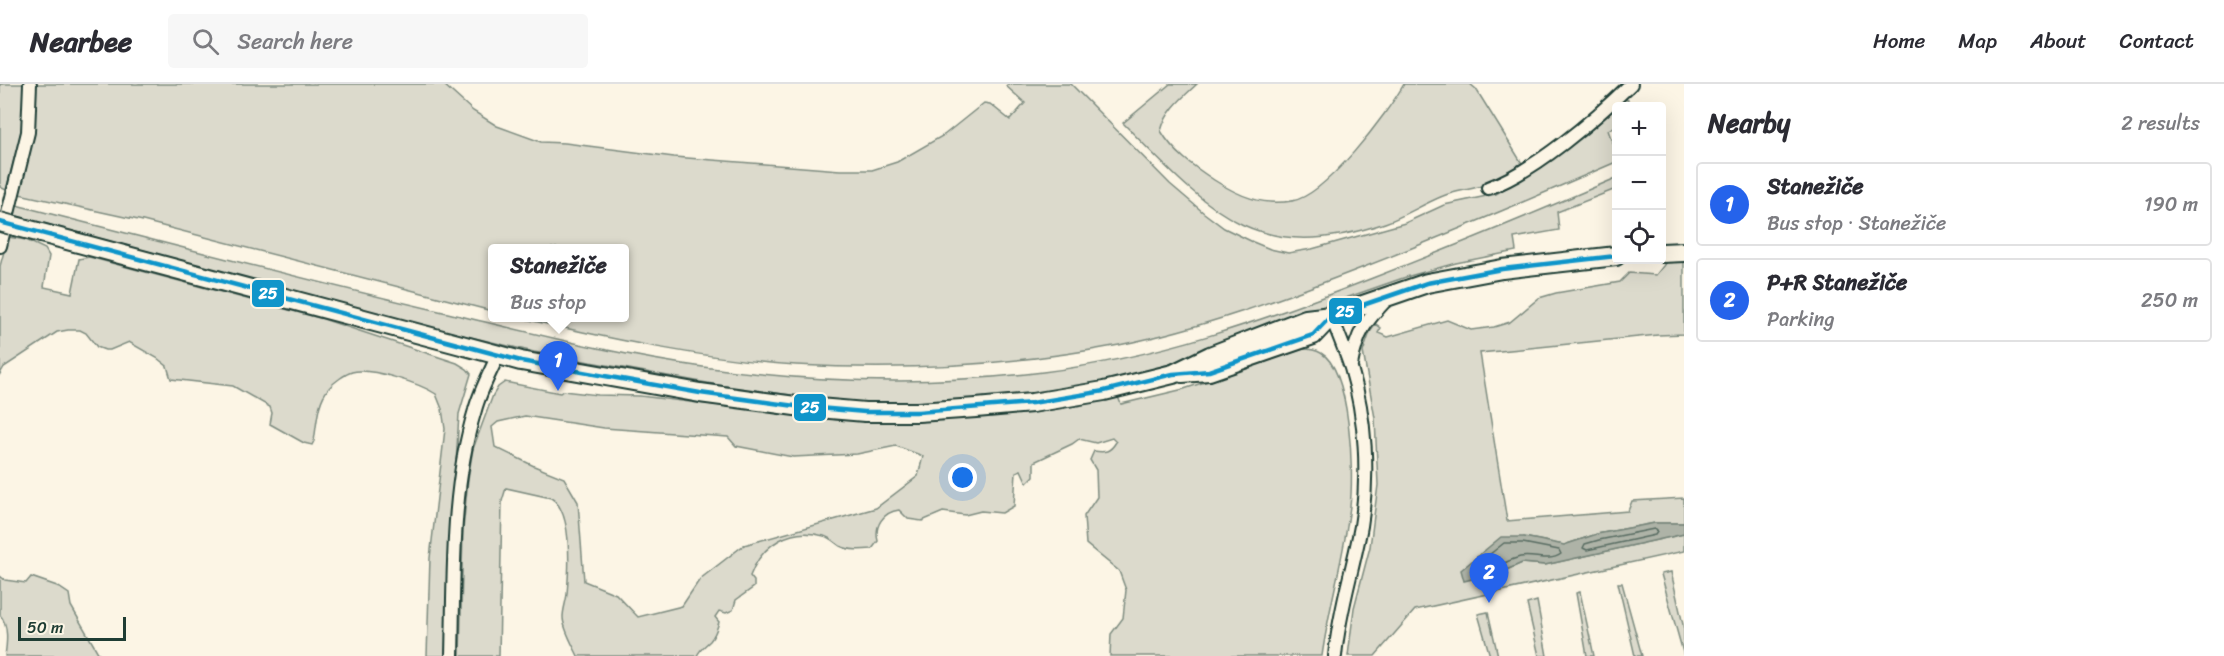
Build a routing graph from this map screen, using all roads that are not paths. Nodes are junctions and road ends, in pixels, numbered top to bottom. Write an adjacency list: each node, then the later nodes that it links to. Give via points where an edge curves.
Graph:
1 (30, 84): 5 (street, via 28,132)
2 (1631, 84): 3 (street, via 1521,174)
3 (1488, 188)
4 (5, 224): 11 (main road)
5 (0, 246)
6 (1684, 252): 7 (main road)
7 (1666, 253)
8 (1612, 257): 9 (main road, via 1502,269 1427,283)
9 (1391, 295): 10 (main road); 12 (street, via 1358,335)
10 (1331, 316): 11 (main road, via 1306,319 1173,374 1104,391 1032,403 918,412 795,406 700,393); 12 (street)
11 (498, 355): 13 (street, via 475,409 460,481)
12 (1350, 366): 14 (street, via 1364,443 1365,496)
13 (452, 656)
14 (1335, 656)

